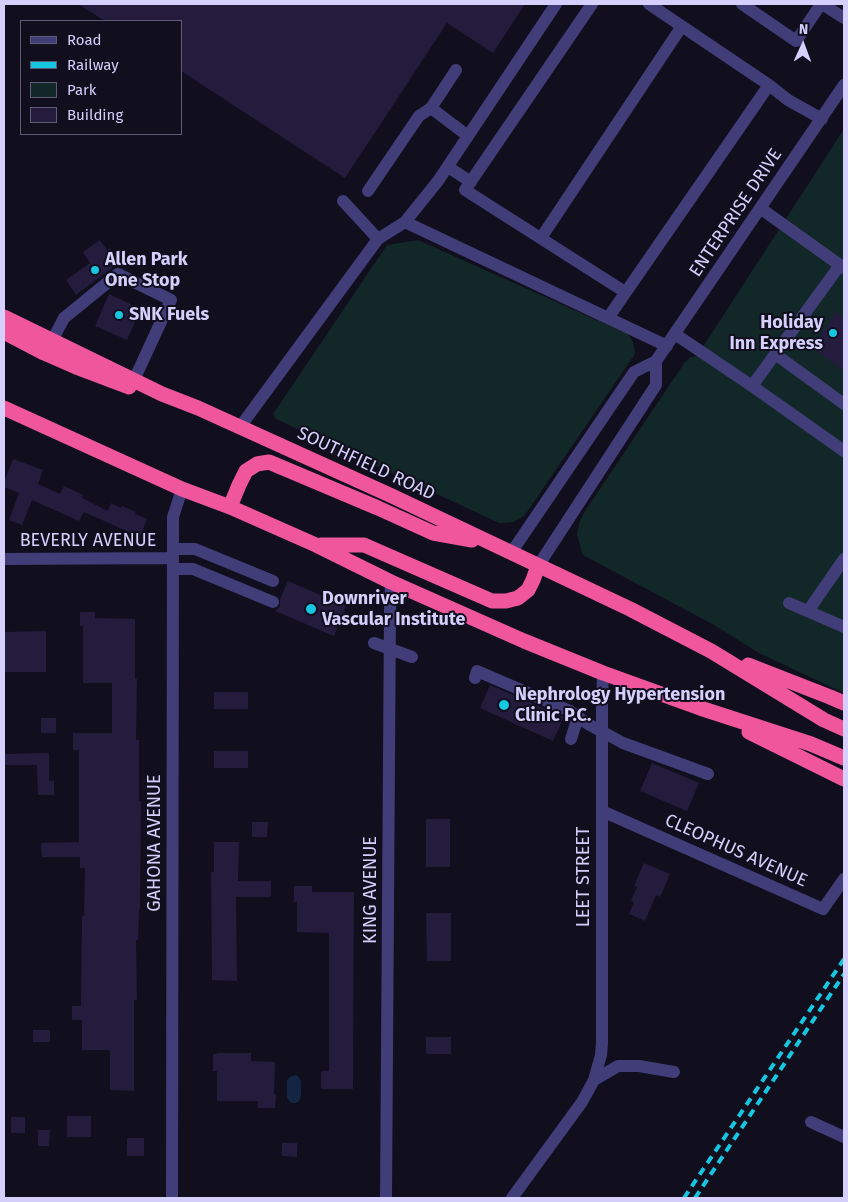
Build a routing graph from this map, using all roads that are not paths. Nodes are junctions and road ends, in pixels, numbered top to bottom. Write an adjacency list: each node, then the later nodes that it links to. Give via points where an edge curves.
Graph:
1 (556, 4): 13 (street)
2 (592, 4): 15 (street)
3 (649, 4): 7 (street)
4 (742, 4): 5 (street, via 796,41)
5 (822, 4): 6 (street)
6 (844, 18)
7 (682, 26): 9 (street); 20 (street)
8 (456, 70): 11 (street)
9 (769, 85): 12 (street, via 788,100); 23 (street)
10 (844, 85): 12 (street, ENTERPRISE DRIVE)
11 (430, 108): 13 (street); 16 (street, via 419,116)
12 (822, 118): 18 (street, ENTERPRISE DRIVE)
13 (468, 136): 14 (street)
14 (448, 167): 15 (street); 19 (street)
15 (471, 182): 20 (street, via 465,190)
16 (368, 191)
17 (343, 201): 21 (street)
18 (760, 208): 22 (street); 27 (street, ENTERPRISE DRIVE)
19 (405, 222): 21 (street); 25 (street)
20 (541, 238): 23 (street)
21 (378, 239): 37 (street)
22 (842, 267): 30 (street)
23 (625, 292): 25 (street)
24 (4, 317): 28 (highway, SOUTHFIELD ROAD)
25 (608, 318): 29 (street)
26 (4, 332): 34 (highway, via 92,374)
27 (675, 334): 29 (street, ENTERPRISE DRIVE); 33 (street)
28 (52, 340): 32 (highway, SOUTHFIELD ROAD); 32 (street, via 64,318 118,274 171,300)
29 (667, 346): 31 (street, ENTERPRISE DRIVE)
30 (774, 354): 33 (street); 35 (street)
31 (656, 361): 43 (street, ENTERPRISE DRIVE, via 634,372); 47 (street, via 656,385)
32 (134, 380): 34 (highway, SOUTHFIELD ROAD)
33 (752, 386): 38 (street)
34 (162, 394): 37 (highway, SOUTHFIELD ROAD)
35 (844, 404)
36 (4, 408): 39 (highway)
37 (240, 427): 41 (highway, SOUTHFIELD ROAD)
38 (844, 451)
39 (182, 489): 40 (highway); 45 (street, GAHONA AVENUE, via 173,517)
40 (230, 507): 41 (highway, via 246,471 256,464 269,462 433,533); 42 (highway)
41 (490, 543): 43 (highway, SOUTHFIELD ROAD)
42 (316, 545): 47 (highway, via 364,545 492,601 518,598 528,590); 49 (highway)
43 (511, 553): 47 (highway, SOUTHFIELD ROAD)
44 (4, 559): 45 (street, BEVERLY AVENUE)
45 (173, 559): 48 (street, via 194,549); 50 (street); 75 (street, GAHONA AVENUE)
46 (844, 559): 52 (street)
47 (538, 566): 56 (highway, SOUTHFIELD ROAD)
48 (273, 581)
49 (391, 582): 55 (street, KING AVENUE); 58 (highway)
50 (273, 602)
51 (789, 603): 52 (street)
52 (808, 612): 53 (street)
53 (844, 627)
54 (374, 643): 55 (street)
55 (390, 649): 57 (street); 76 (street, KING AVENUE)
56 (711, 651): 60 (highway, SOUTHFIELD ROAD); 63 (highway, SOUTHFIELD ROAD)
57 (412, 657)
58 (603, 673): 61 (highway); 64 (street, LEET STREET)
59 (474, 678): 62 (street, via 477,671)
60 (844, 704)
61 (700, 708): 66 (highway); 68 (highway)
62 (578, 717): 64 (street); 65 (street)
63 (844, 729)
64 (602, 732): 67 (street); 69 (street, LEET STREET)
65 (571, 738)
66 (844, 758)
67 (708, 774)
68 (844, 779)
69 (602, 811): 70 (street, CLEOPHUS AVENUE, via 823,909); 72 (street, LEET STREET, via 602,1043)
70 (844, 879)
71 (674, 1072): 72 (street, via 618,1066)
72 (594, 1080): 77 (street, LEET STREET, via 582,1102)
73 (811, 1122): 74 (street)
74 (844, 1137)
75 (172, 1198)
76 (386, 1198)
77 (512, 1198)

